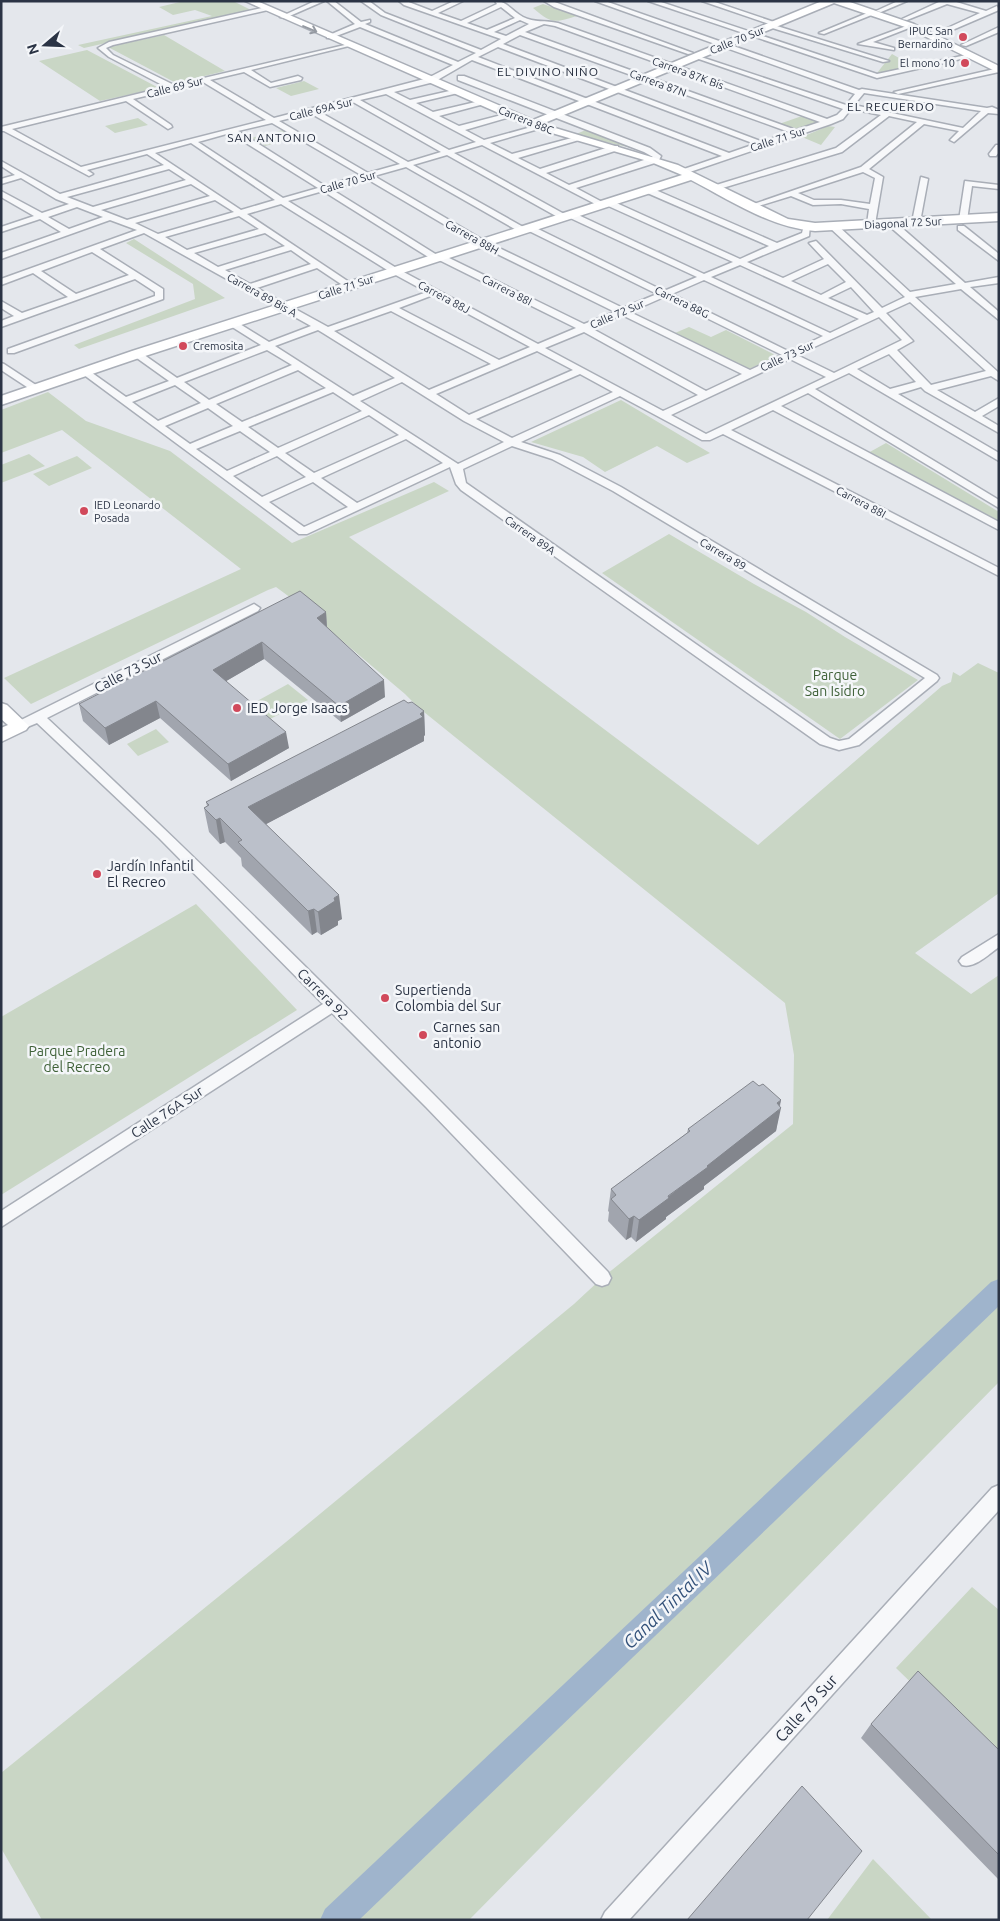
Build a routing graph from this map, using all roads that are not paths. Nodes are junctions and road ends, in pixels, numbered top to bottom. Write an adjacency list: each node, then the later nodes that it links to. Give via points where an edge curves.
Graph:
1 (249, 1): 19 (street, Carrera 88C)
2 (321, 1): 25 (street)
3 (330, 1): 31 (street)
4 (364, 1): 24 (street)
5 (460, 1): 22 (street)
6 (547, 1): 17 (street)
7 (571, 1): 17 (street)
8 (598, 1): 43 (street)
9 (651, 1): 38 (street)
10 (705, 1): 32 (street)
11 (831, 1): 32 (street, Calle 70 Sur)
12 (838, 1): 21 (street)
13 (904, 1): 21 (street)
14 (947, 1): 23 (street); 28 (street)
15 (500, 3): 26 (street); 29 (street)
16 (405, 4): 22 (street)
17 (556, 6): 47 (street)
18 (995, 6): 23 (street)
19 (266, 9): 25 (street, Carrera 88C); 60 (street, via 111,43 101,48)
20 (390, 11): 24 (street)
21 (876, 12): 28 (street); 37 (street)
22 (433, 13): 29 (street)
23 (987, 13): 36 (street)
24 (383, 14): 31 (street); 46 (street)
25 (283, 17): 39 (street, Carrera 88C, one-way to 39)
26 (520, 18): 30 (street); 34 (street)
27 (550, 22): 30 (street, Calle 69A Sur); 52 (street, Carrera 87K Bis)
28 (908, 22): 45 (street, via 864,43); 48 (street)
29 (461, 23): 34 (street)
30 (535, 24): 35 (street, Calle 69A Sur)
31 (361, 25): 39 (street); 51 (street)
32 (773, 25): 38 (street, Calle 70 Sur); 50 (street)
33 (999, 29): 44 (street)
34 (488, 32): 40 (street)
35 (519, 32): 40 (street, Calle 69A Sur); 57 (street, Carrera 87N)
36 (943, 32)
37 (822, 33)
38 (749, 35): 43 (street, Calle 70 Sur); 48 (street, via 877,76)
39 (329, 37): 41 (street, Carrera 88C)
40 (507, 39): 42 (street, Calle 69A Sur)
41 (347, 44): 53 (street, Calle 69 Sur); 59 (street, Carrera 88C)
42 (497, 44): 46 (street, Calle 69A Sur); 61 (street)
43 (724, 45): 47 (street, Calle 70 Sur); 64 (street)
44 (964, 45)
45 (892, 49)
46 (482, 53): 49 (street, Calle 69A Sur)
47 (693, 55): 52 (street, Calle 70 Sur); 71 (street)
48 (971, 56): 54 (street)
49 (473, 58): 51 (street, Calle 69A Sur); 69 (street)
50 (885, 61)
51 (459, 65): 59 (street, Calle 69A Sur)
52 (671, 67): 57 (street, Calle 70 Sur); 82 (street, Carrera 87K Bis)
53 (245, 70): 55 (street, via 270,84); 58 (street, Calle 69 Sur)
54 (999, 70): 65 (street)
55 (298, 78)
56 (461, 78): 78 (street)
57 (644, 78): 61 (street, Calle 70 Sur); 90 (street, Carrera 87N)
58 (204, 80): 60 (street, Calle 69 Sur); 81 (street, Carrera 88H)
59 (431, 80): 62 (street, Carrera 88C); 63 (street, Calle 69A Sur)
60 (174, 88): 66 (street, Calle 69 Sur)
61 (616, 89): 69 (street, Calle 70 Sur); 95 (street)
62 (455, 90): 68 (street, Carrera 88C); 70 (street)
63 (388, 91): 67 (street, Calle 69A Sur); 70 (street)
64 (860, 92): 65 (street); 71 (street, Calle 71 Sur)
65 (889, 94): 72 (street)
66 (128, 99): 85 (street); 86 (street, Calle 69 Sur)
67 (354, 100): 75 (street, Calle 69A Sur); 98 (street)
68 (481, 102): 77 (street, Carrera 88C); 80 (street)
69 (586, 102): 78 (street, Calle 70 Sur); 99 (street)
70 (408, 103): 80 (street)
71 (849, 107): 79 (street); 82 (street, Calle 71 Sur, via 840,117)
72 (912, 108): 74 (street); 79 (street); 83 (street)
73 (999, 108): 74 (street)
74 (987, 110): 76 (street); 88 (street)
75 (312, 111): 81 (street, Calle 69A Sur); 103 (street, Carrera 88G)
76 (999, 112)
77 (510, 114): 84 (street, Carrera 88C); 87 (street)
78 (555, 114): 84 (street, Calle 70 Sur); 101 (street, via 647,150 657,156)
79 (887, 114): 117 (street, via 839,150)
80 (432, 115): 87 (street)
81 (273, 121): 89 (street, Calle 69A Sur); 111 (street, Carrera 88H)
82 (828, 122): 90 (street, Calle 71 Sur)
83 (922, 122): 88 (street); 106 (street)
84 (536, 125): 91 (street, Carrera 88C); 94 (street, Calle 70 Sur)
85 (168, 127)
86 (3, 128): 105 (street)
87 (459, 129): 94 (street)
88 (963, 130): 92 (street)
89 (232, 131): 93 (street, Calle 69A Sur); 118 (street, Carrera 88I)
90 (798, 133): 95 (street, Calle 71 Sur)
91 (576, 138): 96 (street, Carrera 88C); 100 (street)
92 (954, 140)
93 (192, 141): 97 (street, Calle 69A Sur); 125 (street, Carrera 88J)
94 (484, 142): 98 (street, Calle 70 Sur); 100 (street)
95 (762, 144): 99 (street, Calle 71 Sur)
96 (615, 148): 101 (street, Carrera 88C); 107 (street)
97 (149, 152): 104 (street); 105 (street, Calle 69A Sur)
98 (448, 153): 103 (street, Calle 70 Sur); 134 (street)
99 (729, 156): 108 (street, Calle 71 Sur)
100 (511, 157): 107 (street)
101 (655, 160): 108 (street, Carrera 88C); 116 (street)
102 (1, 163): 109 (street, Carrera 89 Bis A)
103 (407, 165): 111 (street, Calle 70 Sur); 143 (street, Carrera 88G)
104 (170, 166): 113 (street); 122 (street)
105 (81, 169): 110 (street)
106 (864, 169): 121 (street); 130 (street, via 879,177)
107 (540, 172): 116 (street)
108 (688, 174): 117 (street, Carrera 88C); 119 (street, Calle 71 Sur)
109 (22, 175): 114 (street); 122 (street, Carrera 89 Bis A)
110 (92, 176)
111 (367, 176): 118 (street, Calle 70 Sur); 150 (street, Carrera 88H)
112 (924, 179): 137 (street)
113 (192, 181): 123 (street); 131 (street)
114 (1, 182)
115 (999, 187): 141 (street, via 968,183)
116 (568, 188): 127 (street)
117 (716, 188): 129 (street, Carrera 88C)
118 (324, 189): 125 (street, Calle 70 Sur); 157 (street, Carrera 88I)
119 (648, 190): 127 (street, Calle 71 Sur); 152 (street)
120 (1, 193): 124 (street)
121 (791, 193): 129 (street); 130 (street, via 813,203 841,202)
122 (59, 197): 126 (street, Carrera 89 Bis A)
123 (216, 197): 132 (street); 138 (street)
124 (14, 201): 128 (street); 133 (street)
125 (282, 201): 132 (street, Calle 70 Sur); 164 (street, Carrera 88J)
126 (76, 204): 131 (street, Carrera 89 Bis A); 133 (street)
127 (605, 204): 134 (street, Calle 71 Sur); 160 (street)
128 (1, 205)
129 (752, 206): 147 (street, Carrera 88C)
130 (874, 207): 140 (street)
131 (92, 210): 135 (street, Carrera 89 Bis A)
132 (240, 213): 146 (street); 149 (street, Calle 70 Sur)
133 (40, 216): 144 (street); 148 (street)
134 (567, 216): 143 (street, Calle 71 Sur); 166 (street)
135 (110, 217): 138 (street, Carrera 89 Bis A); 148 (street)
136 (999, 217): 141 (street, Diagonal 72 Sur)
137 (916, 222): 139 (street, Diagonal 72 Sur); 141 (street, Diagonal 72 Sur)
138 (126, 223): 145 (street, Carrera 89 Bis A)
139 (891, 223): 140 (street, Diagonal 72 Sur); 172 (street)
140 (871, 224): 142 (street, Diagonal 72 Sur)
141 (962, 224): 158 (street)
142 (833, 226): 147 (street, Diagonal 72 Sur); 176 (street)
143 (526, 229): 150 (street, Calle 71 Sur); 175 (street, Carrera 88G)
144 (1, 230)
145 (144, 230): 149 (street, Carrera 89 Bis A); 154 (street)
146 (266, 230): 153 (street); 155 (street)
147 (807, 230): 152 (street, Calle 72 Sur)
148 (68, 232): 156 (street)
149 (157, 237): 155 (street, Carrera 89 Bis A)
150 (482, 243): 157 (street, Calle 71 Sur); 182 (street, Carrera 88H)
151 (813, 243): 159 (street)
152 (776, 246): 160 (street, Calle 72 Sur)
153 (292, 247): 161 (street); 163 (street)
154 (93, 249): 162 (street); 165 (street)
155 (186, 253): 163 (street, Carrera 89 Bis A)
156 (1, 256)
157 (438, 257): 164 (street, Calle 71 Sur); 189 (street, Carrera 88I)
158 (999, 258)
159 (829, 260): 168 (street); 170 (street)
160 (740, 262): 166 (street, Calle 72 Sur); 168 (street)
161 (318, 265): 171 (street); 173 (street)
162 (34, 270): 169 (street); 177 (street)
163 (216, 270): 173 (street, Carrera 89 Bis A)
164 (395, 271): 171 (street, Calle 71 Sur); 174 (street, Carrera 88J)
165 (136, 276): 177 (street); 195 (street, via 160,291 160,297)
166 (704, 277): 175 (street, Calle 72 Sur); 191 (street)
167 (999, 280): 172 (street, Calle 73 Sur)
168 (784, 281): 178 (street)
169 (1, 282)
170 (852, 283): 178 (street); 183 (street)
171 (350, 286): 180 (street, Calle 71 Sur)
172 (963, 286): 176 (street, Calle 73 Sur); 185 (street)
173 (248, 288): 180 (street, Carrera 89 Bis A)
174 (434, 292): 181 (street); 193 (street, Carrera 88J)
175 (665, 294): 182 (street, Calle 72 Sur); 197 (street, Carrera 88G)
176 (910, 296): 183 (street, Calle 73 Sur); 205 (street)
177 (75, 298): 184 (street)
178 (821, 298): 186 (street)
179 (1, 304): 184 (street)
180 (283, 307): 187 (street, Calle 71 Sur); 190 (street, Carrera 89 Bis A)
181 (391, 307): 190 (street); 198 (street)
182 (624, 311): 189 (street, Calle 72 Sur); 204 (street, Carrera 88H)
183 (880, 312): 186 (street, Calle 73 Sur); 194 (street, via 908,341)
184 (21, 317): 188 (street)
185 (999, 317)
186 (866, 319): 191 (street, Calle 73 Sur)
187 (232, 323): 192 (street); 196 (street, Calle 71 Sur)
188 (1, 324)
189 (584, 328): 193 (street, Calle 72 Sur); 216 (street, Carrera 88I)
190 (323, 329): 192 (street); 207 (street, Carrera 89 Bis A)
191 (830, 336): 197 (street, Calle 73 Sur)
192 (268, 346): 200 (street); 208 (street)
193 (538, 348): 198 (street, Calle 72 Sur); 201 (street, Carrera 88J)
194 (891, 350): 202 (street); 209 (street)
195 (11, 351)
196 (136, 354): 203 (street, Calle 71 Sur); 208 (street)
197 (789, 355): 204 (street, Calle 73 Sur); 206 (street, Carrera 88G)
198 (499, 364): 215 (street, Calle 72 Sur)
199 (1, 366): 211 (street)
200 (299, 366): 210 (street); 221 (street)
201 (580, 370): 213 (street, Carrera 88J); 226 (street)
202 (849, 370): 206 (street); 214 (street)
203 (85, 372): 211 (street, Calle 71 Sur); 219 (street)
204 (750, 374): 216 (street, Calle 73 Sur)
205 (996, 375): 209 (street)
206 (834, 377): 212 (street)
207 (402, 378): 215 (street, Carrera 89 Bis A); 217 (street)
208 (177, 381): 219 (street); 221 (street)
209 (926, 386): 214 (street); 225 (street)
210 (334, 388): 217 (street); 228 (street)
211 (37, 389): 218 (street, Calle 71 Sur)
212 (808, 389): 222 (street); 240 (street)
213 (621, 392): 224 (street, Carrera 88J); 232 (street)
214 (889, 393): 235 (street)
215 (428, 394): 226 (street, Carrera 89 Bis A)
216 (706, 395): 224 (street, Calle 73 Sur)
217 (353, 400): 223 (street)
218 (1, 401)
219 (126, 401): 227 (street)
220 (999, 402): 225 (street)
221 (209, 404): 227 (street); 228 (street)
222 (774, 406): 229 (street); 242 (street)
223 (370, 411): 231 (street); 234 (street)
224 (663, 415): 229 (street, Carrera 88J, via 706,438)
225 (975, 416): 230 (street)
226 (468, 419): 232 (street, Carrera 89 Bis A)
227 (158, 425): 233 (street)
228 (242, 427): 233 (street); 234 (street)
229 (723, 430): 243 (street, Carrera 88I)
230 (999, 430)
231 (407, 435): 236 (street); 238 (street)
232 (514, 443): 236 (street); 249 (street, Carrera 89, via 556,457 617,489 933,678 854,742)
233 (189, 448): 237 (street)
234 (278, 452): 237 (street); 238 (street)
235 (998, 456)
236 (454, 465): 241 (street); 249 (street, Carrera 89A, via 460,484 465,488)
237 (226, 475): 239 (street)
238 (314, 477): 239 (street); 241 (street)
239 (261, 501): 241 (street, via 303,532)
240 (999, 505)
241 (356, 507)
242 (999, 527)
243 (999, 573)
244 (254, 608): 246 (street, Calle 73 Sur)
245 (1, 708): 247 (street)
246 (38, 717): 247 (street, Calle 73 Sur); 252 (street, Carrera 92, via 164,834)
247 (20, 726): 248 (street, Calle 73 Sur)
248 (1, 736)
249 (835, 746)
250 (999, 939): 251 (street)
251 (967, 961)
252 (333, 1005): 253 (street, Calle 76A Sur); 254 (street, Carrera 92)
253 (1, 1220)
254 (602, 1278)
255 (999, 1495): 256 (street, Calle 79 Sur)
256 (613, 1920)

